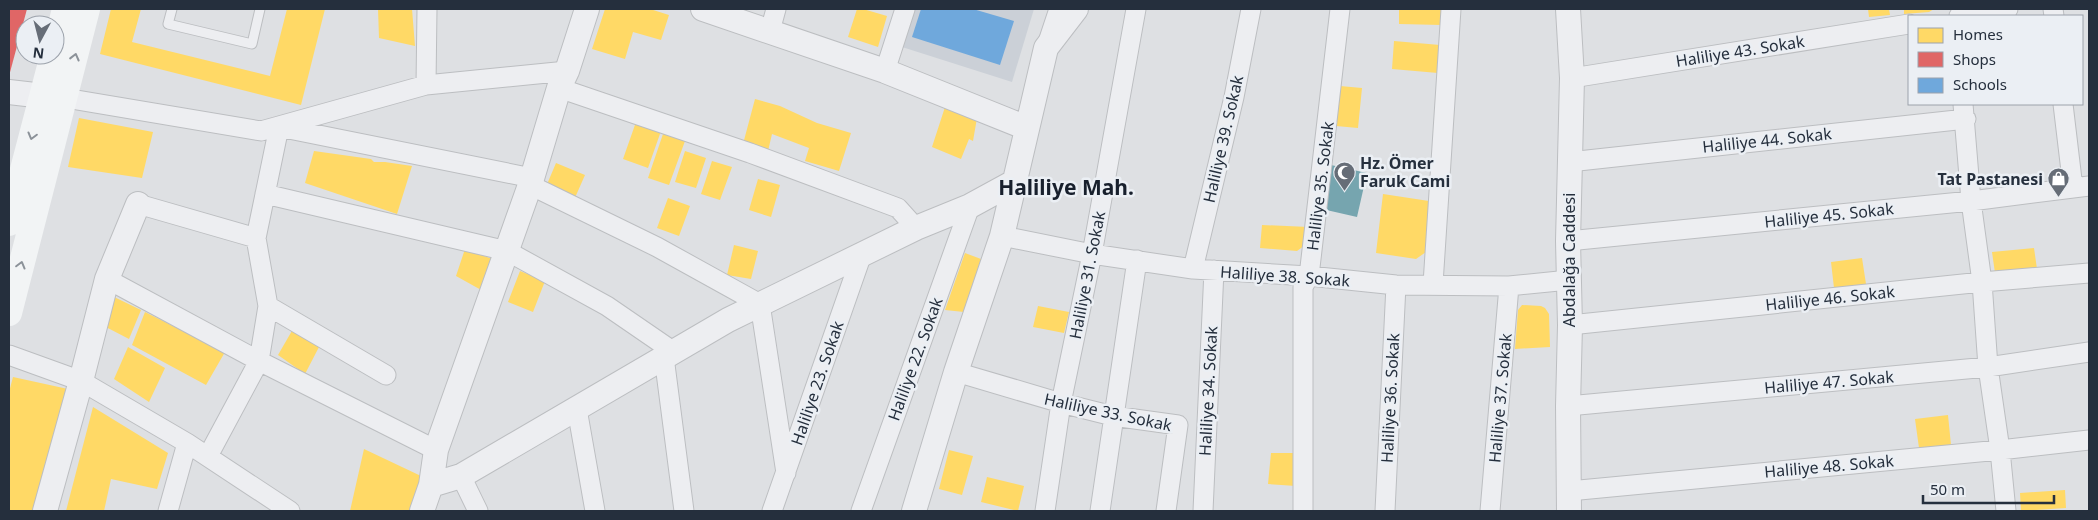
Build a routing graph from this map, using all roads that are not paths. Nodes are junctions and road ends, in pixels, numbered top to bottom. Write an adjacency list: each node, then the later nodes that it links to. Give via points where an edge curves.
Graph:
1 (88, 9): 26 (main road, one-way to 1)
2 (172, 9): 3 (lane, via 168,24 252,44)
3 (260, 9)
4 (427, 9): 24 (street)
5 (587, 9): 23 (street)
6 (703, 9): 17 (street)
7 (905, 9): 21 (street)
8 (1059, 9): 19 (street)
9 (1076, 9): 19 (street)
10 (1136, 9): 46 (street, Haliliye 31. Sokak)
11 (1251, 9): 48 (street, Haliliye 39. Sokak, via 1234,97)
12 (1340, 9): 51 (street, Haliliye 35. Sokak)
13 (1451, 9): 55 (street)
14 (1568, 9): 22 (street, Abdalağa Caddesi)
15 (2008, 9): 16 (street)
16 (1966, 15)
17 (773, 20): 21 (street)
18 (1908, 24): 22 (street, Haliliye 43. Sokak)
19 (1046, 48): 30 (street)
20 (54, 65): 26 (main road)
21 (885, 71): 30 (street)
22 (1572, 78): 31 (street, Abdalağa Caddesi)
23 (563, 80): 24 (street); 32 (street); 40 (street, via 898,208)
24 (426, 85): 29 (street)
25 (9, 92): 26 (street)
26 (54, 97): 29 (street, via 260,131); 39 (main road, one-way to 39); 60 (main road, one-way to 26)
27 (2063, 105): 34 (street)
28 (1964, 111): 31 (street, Haliliye 44. Sokak); 36 (street)
29 (279, 127): 32 (street); 35 (street)
30 (1027, 128): 33 (street)
31 (1569, 162): 43 (street, Abdalağa Caddesi)
32 (531, 182): 44 (street); 58 (street)
33 (1014, 182): 38 (street); 41 (street)
34 (2081, 187): 36 (street, Haliliye 45. Sokak)
35 (265, 194): 42 (street); 44 (street)
36 (1971, 201): 43 (street, Haliliye 45. Sokak); 54 (street)
37 (138, 204): 42 (street); 52 (street)
38 (970, 206): 40 (street); 93 (street, Haliliye 22. Sokak)
39 (9, 223)
40 (916, 228): 45 (street)
41 (1002, 236): 46 (street, Haliliye 38. Sokak); 67 (street)
42 (256, 238): 59 (street)
43 (1568, 241): 53 (street, Abdalağa Caddesi)
44 (507, 251): 63 (street, via 607,306); 78 (street)
45 (862, 254): 58 (street); 81 (street, Haliliye 23. Sokak)
46 (1092, 254): 47 (street, Haliliye 38. Sokak); 70 (street, Haliliye 31. Sokak)
47 (1137, 260): 48 (street, Haliliye 38. Sokak); 73 (street)
48 (1193, 269): 49 (street, Haliliye 38. Sokak)
49 (1214, 270): 51 (street, Haliliye 38. Sokak); 75 (street, Haliliye 34. Sokak)
50 (2089, 273): 54 (street, Haliliye 46. Sokak)
51 (1309, 276): 56 (street, Haliliye 38. Sokak); 99 (street, Haliliye 35. Sokak, via 1302,287)
52 (107, 279): 65 (street); 69 (street)
53 (1569, 280): 57 (street, Haliliye 38. Sokak); 61 (street, Abdalağa Caddesi)
54 (1982, 282): 61 (street, Haliliye 46. Sokak); 66 (street)
55 (1433, 284): 56 (street, Haliliye 38. Sokak); 57 (street, Haliliye 38. Sokak)
56 (1396, 285): 100 (street, Haliliye 36. Sokak)
57 (1509, 286): 101 (street, Haliliye 37. Sokak)
58 (760, 304): 63 (street); 81 (street)
59 (268, 306): 65 (street); 68 (street)
60 (9, 312)
61 (1570, 325): 71 (street, Abdalağa Caddesi)
62 (2089, 352): 66 (street, Haliliye 47. Sokak)
63 (669, 354): 72 (street); 91 (street)
64 (9, 355): 69 (street)
65 (259, 361): 78 (street); 80 (street)
66 (1988, 367): 71 (street, Haliliye 47. Sokak); 79 (street)
67 (956, 372): 70 (street, Haliliye 33. Sokak); 94 (street)
68 (386, 375)
69 (81, 381): 77 (street); 86 (street)
70 (1061, 403): 73 (street, Haliliye 33. Sokak); 95 (street, Haliliye 31. Sokak)
71 (1568, 406): 84 (street, Abdalağa Caddesi)
72 (577, 409): 82 (street); 90 (street)
73 (1113, 416): 74 (street, Haliliye 33. Sokak); 96 (street)
74 (1178, 425): 75 (street); 97 (street, Haliliye 33. Sokak)
75 (1206, 427): 98 (street, Haliliye 34. Sokak)
76 (2089, 440): 79 (street, Haliliye 48. Sokak)
77 (187, 443): 80 (street); 87 (street)
78 (436, 450): 83 (street)
79 (2000, 450): 84 (street, Haliliye 48. Sokak); 102 (street)
80 (208, 456): 85 (street)
81 (786, 473): 92 (street, Haliliye 23. Sokak)
82 (461, 476): 83 (street); 89 (street)
83 (431, 486): 88 (street)
84 (1569, 501)
85 (279, 508)
86 (45, 511)
87 (168, 511)
88 (422, 511)
89 (478, 511)
90 (595, 511)
91 (684, 511)
92 (772, 511)
93 (861, 511)
94 (914, 511)
95 (1043, 511)
96 (1100, 511)
97 (1166, 511)
98 (1203, 511)
99 (1303, 511)
100 (1385, 511)
101 (1490, 511)
102 (2006, 511)

